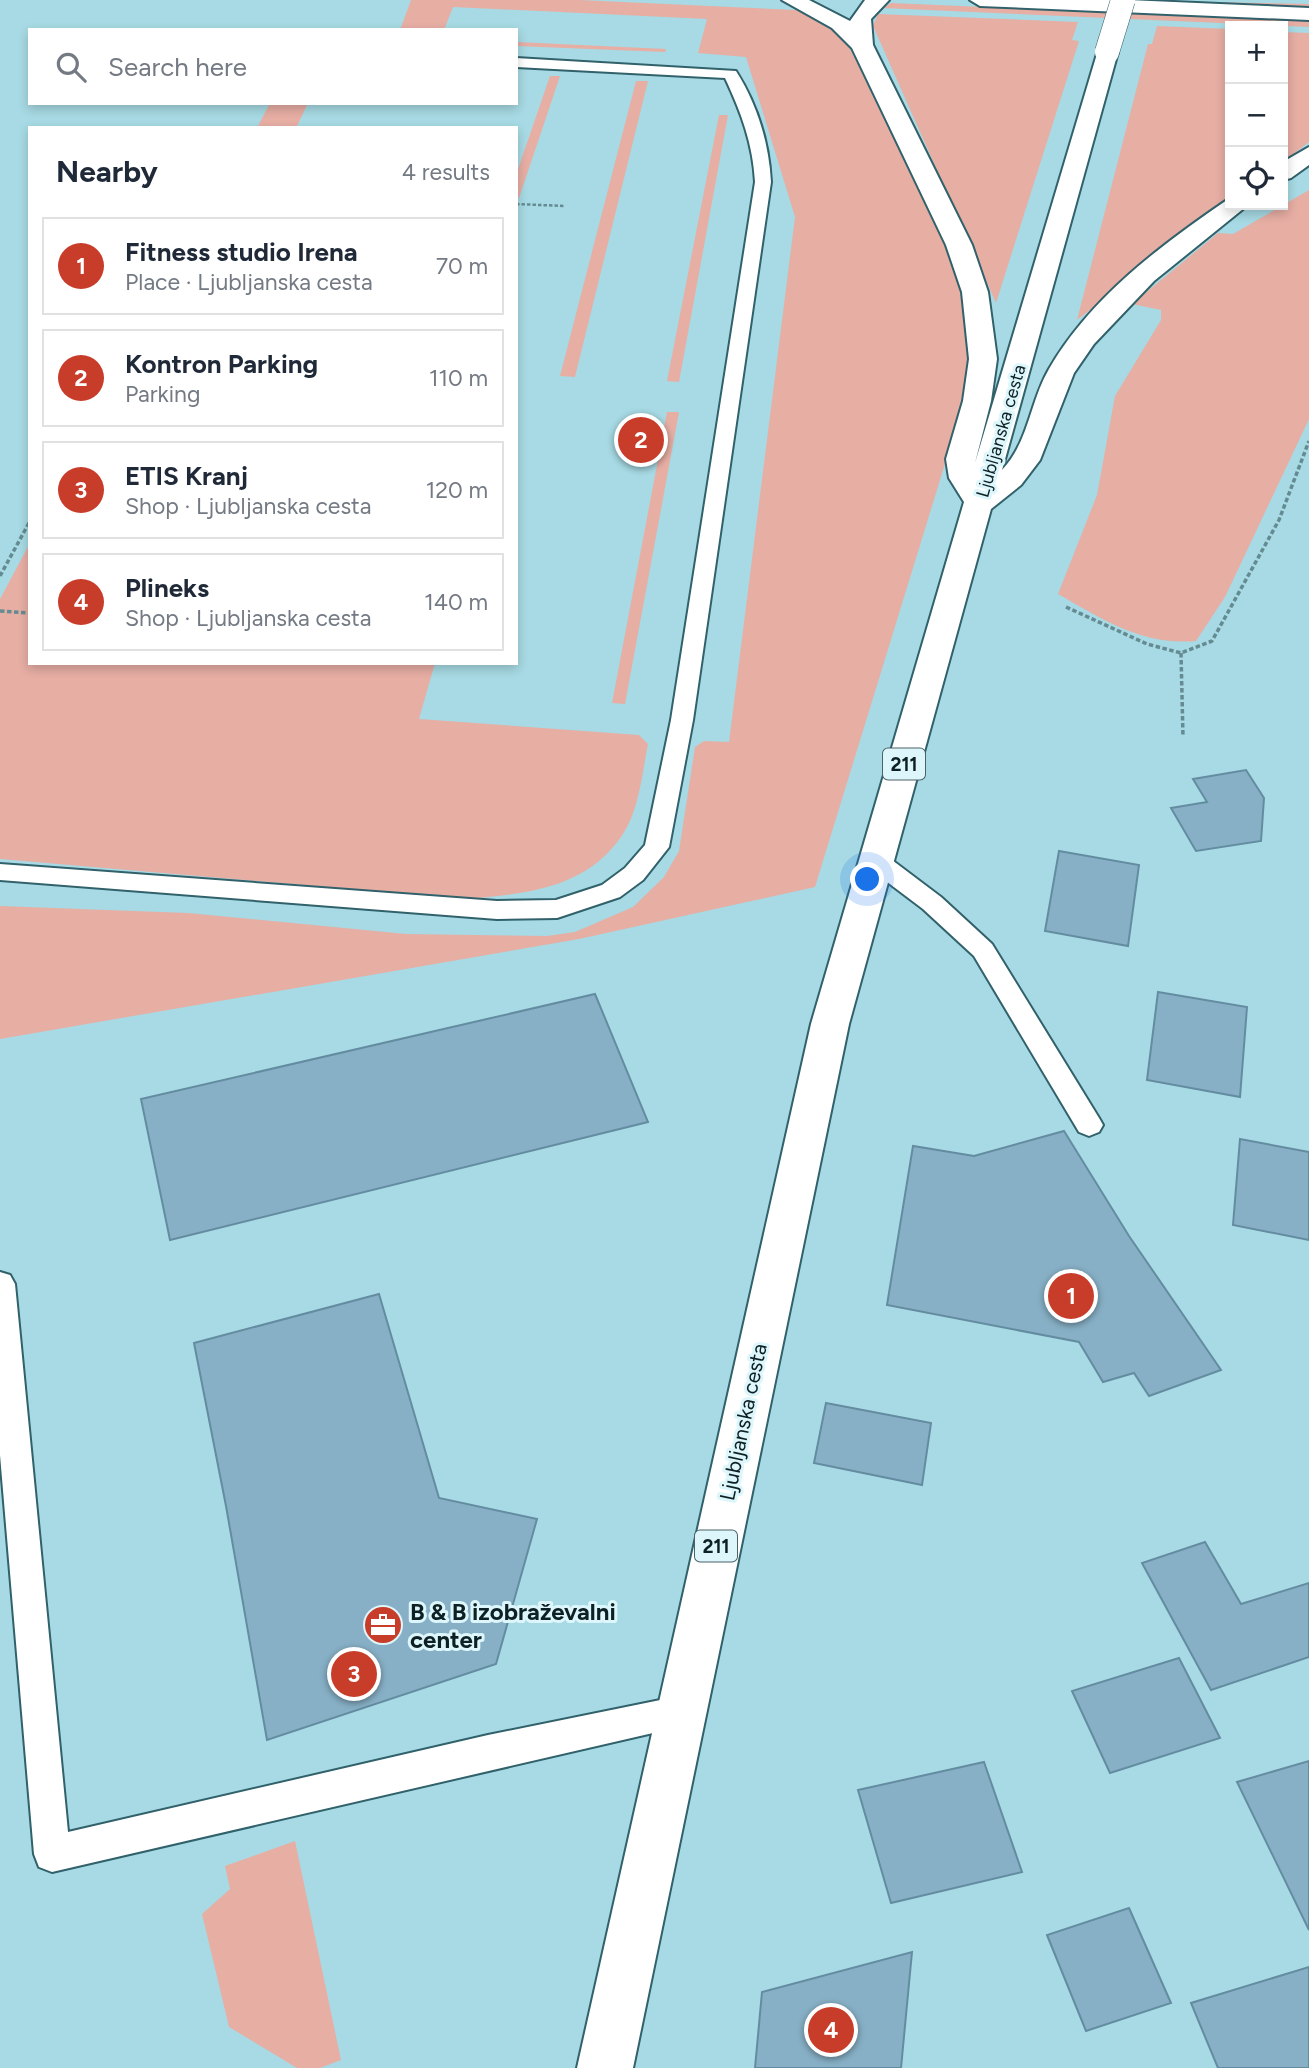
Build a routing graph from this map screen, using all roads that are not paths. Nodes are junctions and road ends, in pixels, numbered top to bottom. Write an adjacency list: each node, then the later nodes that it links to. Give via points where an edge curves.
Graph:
1 (792, 0): 6 (main road, via 840,23)
2 (879, 0): 6 (main road, via 865,9 858,21)
3 (980, 0): 5 (main road)
4 (1123, 0): 11 (main road, Ljubljanska cesta / 211, bridge)
5 (1309, 15)
6 (862, 45): 11 (main road, via 953,234 975,292 983,359 977,401 960,458 964,478)
7 (518, 62): 13 (lane, via 730,74 753,117 762,151 763,182 729,411 682,719 657,847 634,874 611,891 557,909 497,910)
8 (1309, 154): 9 (main road)
9 (1288, 169)
10 (1230, 210): 11 (main road, via 1127,292 1074,353 1050,390 1028,458)
11 (980, 504): 12 (main road, Ljubljanska cesta / 211)
12 (875, 860): 14 (lane, via 983,950); 16 (main road, Ljubljanska cesta / 211, via 830,1024)
13 (0, 872)
14 (1089, 1125)
15 (0, 1284): 16 (lane, via 52,1854)
16 (680, 1712): 17 (main road, Ljubljanska cesta / 211)
17 (606, 2068)

